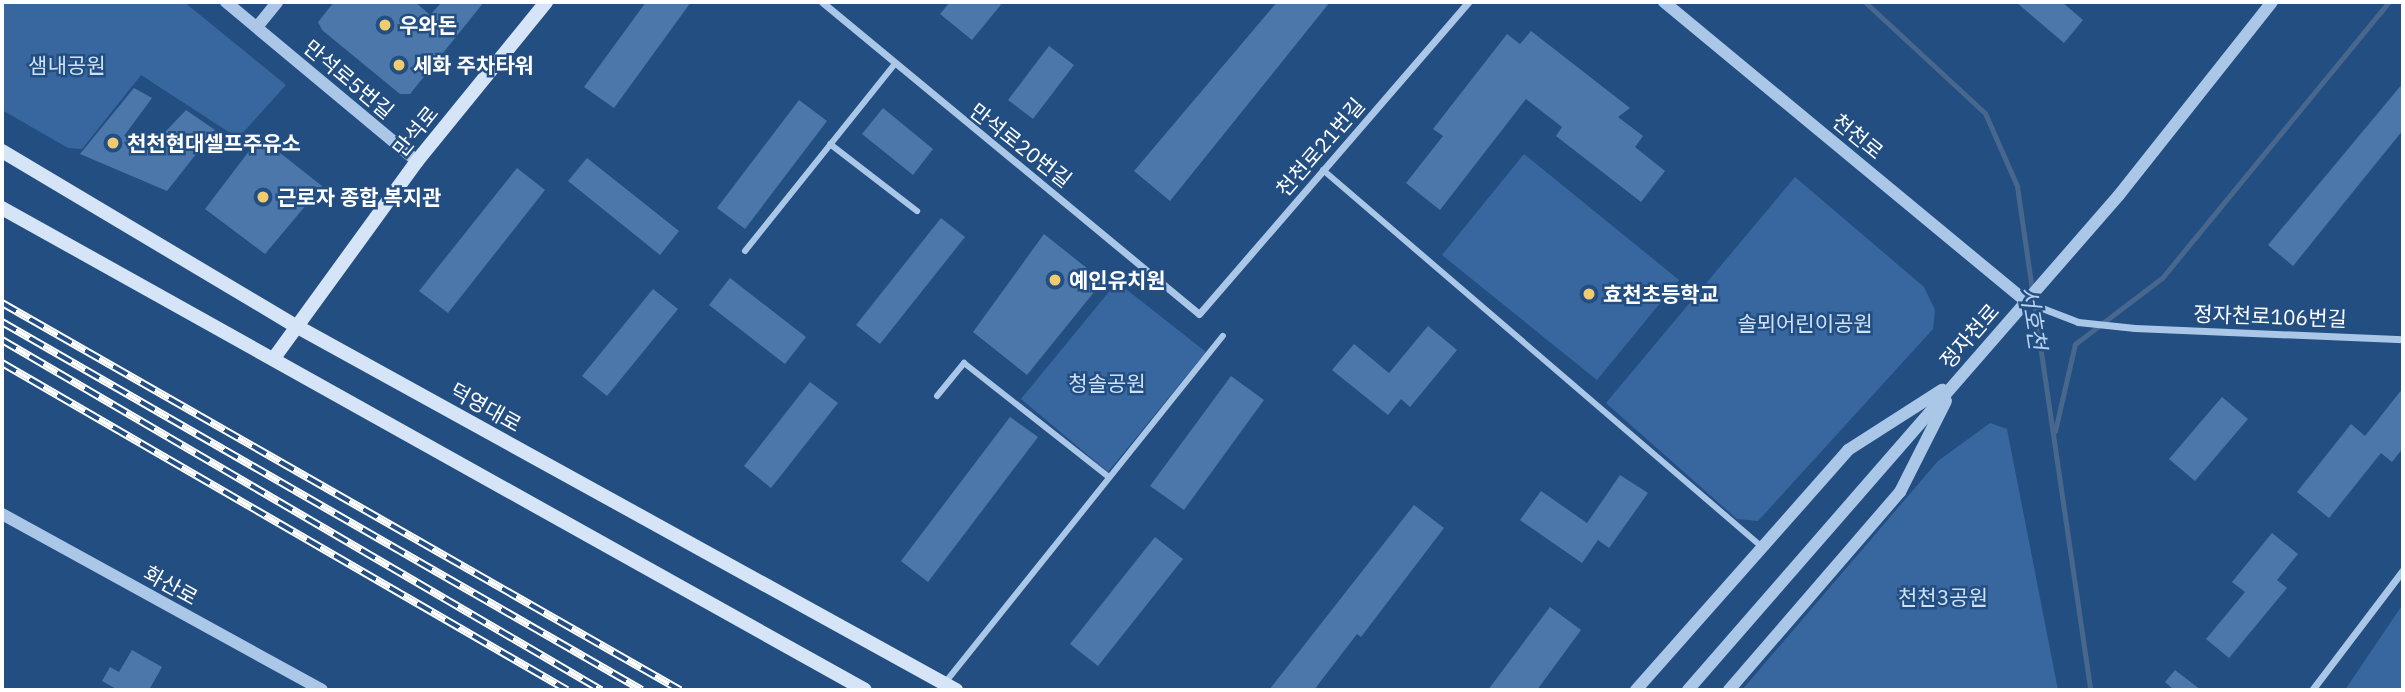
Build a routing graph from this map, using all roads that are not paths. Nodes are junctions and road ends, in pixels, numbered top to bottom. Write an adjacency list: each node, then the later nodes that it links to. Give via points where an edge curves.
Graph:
1 (226, 2): 8 (street, 만석로5번길)
2 (277, 2): 8 (street)
3 (546, 2): 12 (main road, 만석로)
4 (822, 2): 9 (street, 만석로20번길)
5 (1468, 2): 13 (street, 천천로21번길)
6 (1664, 2): 17 (street, 천천로)
7 (2272, 2): 17 (street, 정자천로, via 2119,195)
8 (257, 27): 12 (street, 만석로5번길)
9 (895, 64): 10 (street); 18 (street, 만석로20번길)
10 (830, 144): 15 (street); 16 (street)
11 (2, 151): 19 (main road, 덕영대로)
12 (417, 161): 19 (main road, 만석로)
13 (1323, 170): 18 (street, 천천로21번길); 27 (street)
14 (2, 208): 22 (main road)
15 (916, 211)
16 (745, 251)
17 (2026, 301): 21 (street, 정자천로106번길, via 2078,322 2135,328); 23 (street, 정자천로)
18 (1199, 314)
19 (296, 326): 22 (main road, 만석로); 29 (main road, 덕영대로)
20 (1223, 335): 25 (street)
21 (2403, 339)
22 (274, 358): 31 (main road)
23 (1955, 383): 27 (street, via 1848,450); 33 (street, 정자천로); 34 (street, via 1900,492)
24 (937, 396): 25 (street, via 964,363)
25 (1109, 477): 29 (street)
26 (2, 514): 30 (street, 화산로)
27 (1762, 547): 32 (street)
28 (2403, 570): 35 (street)
29 (950, 687)
30 (322, 690)
31 (865, 690)
32 (1636, 690)
33 (1689, 690)
34 (1729, 690)
35 (2312, 690)

